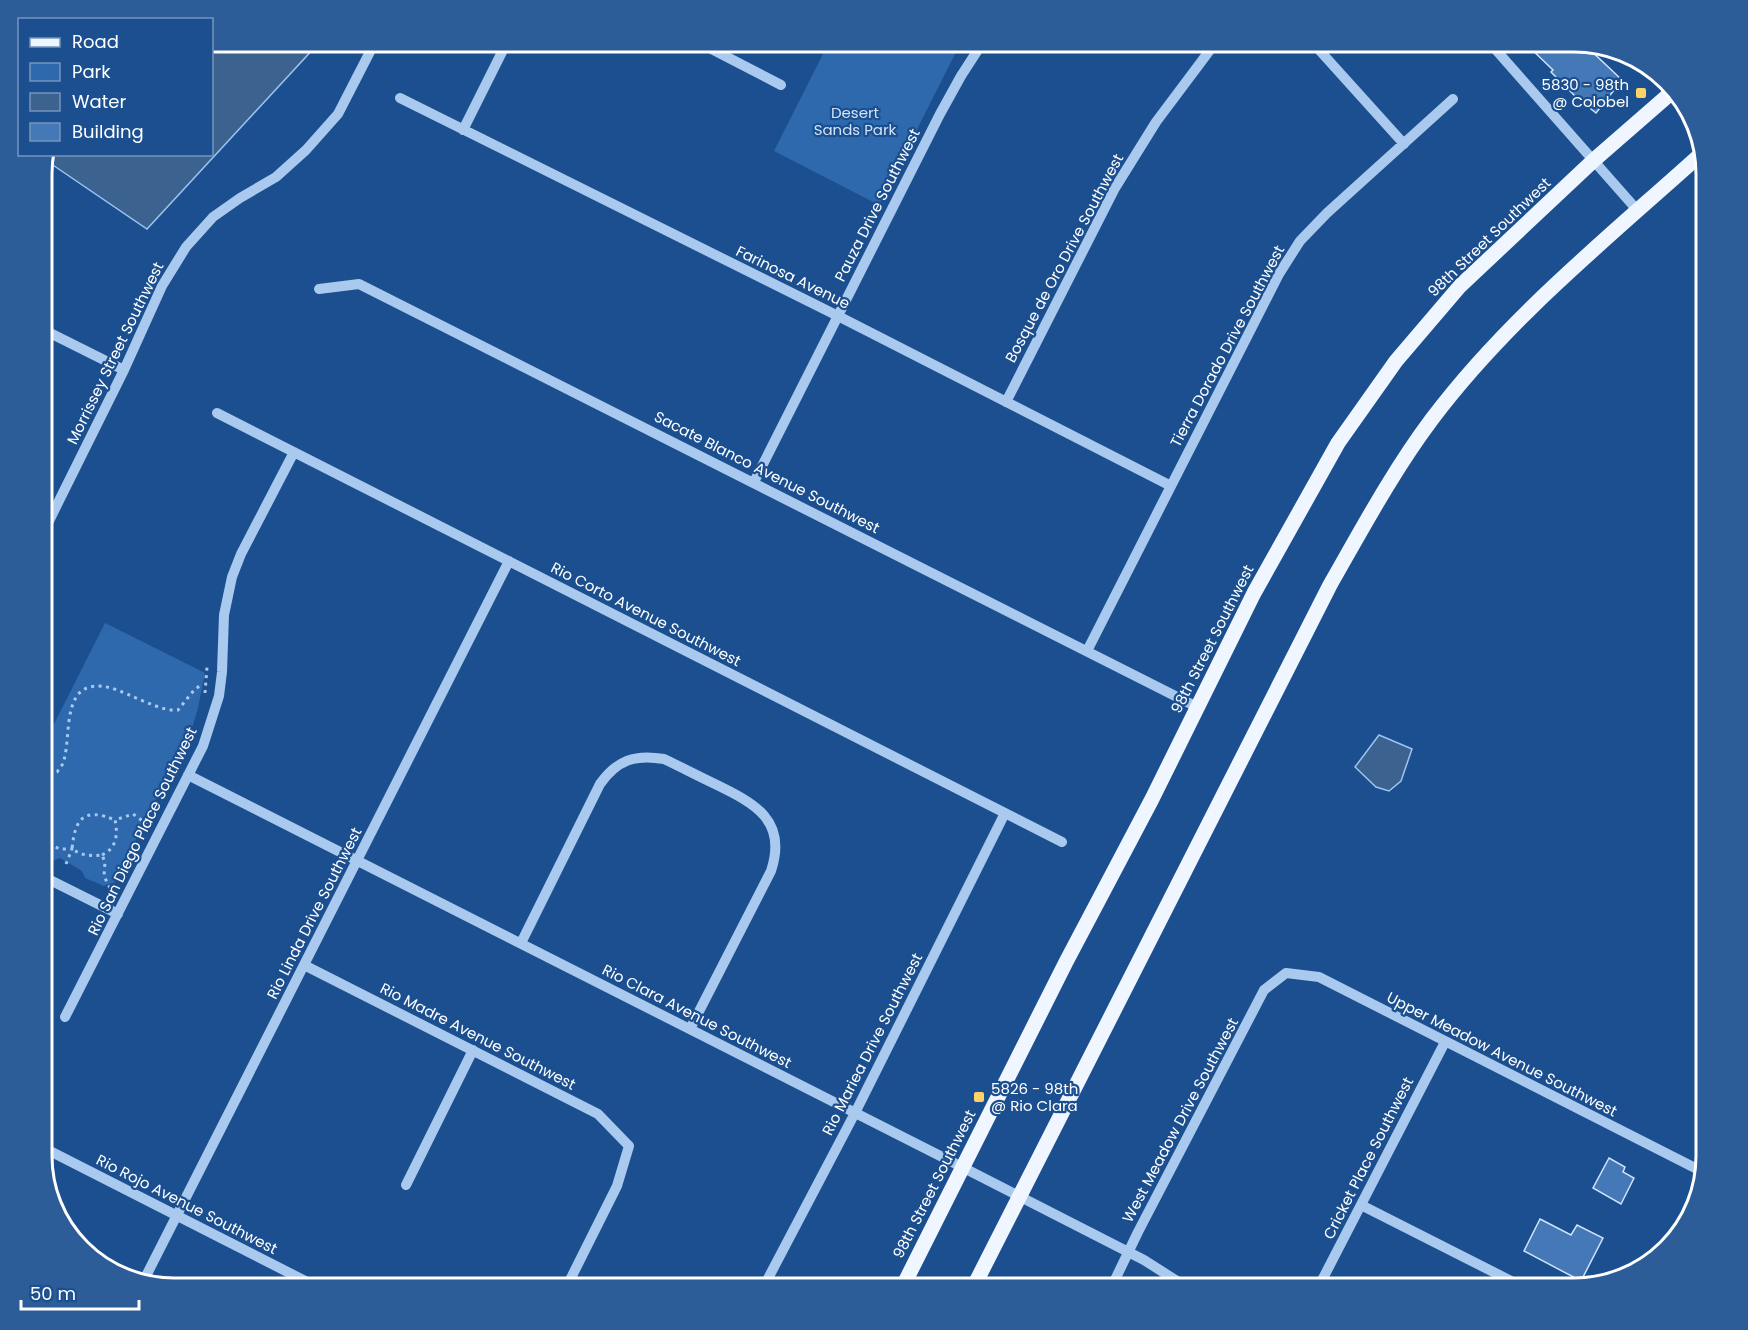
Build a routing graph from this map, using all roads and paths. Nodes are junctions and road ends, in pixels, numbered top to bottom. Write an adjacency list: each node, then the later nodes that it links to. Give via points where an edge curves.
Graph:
1 (976, 52): 18 (street, Pauza Drive Southwest, via 940,114)
2 (1208, 52): 21 (street, Bosque de Oro Drive Southwest, via 1156,122 1114,188)
3 (1321, 52): 13 (street)
4 (1498, 52): 14 (street)
5 (369, 53): 20 (street, Morrissey Street Southwest, via 338,114 306,150 276,177 213,217 186,247 162,286)
6 (502, 53): 12 (street)
7 (729, 53): 8 (street)
8 (781, 85)
9 (1667, 96): 14 (main road, 98th Street Southwest)
10 (400, 98): 12 (street, Farinosa Avenue)
11 (1453, 99): 13 (street, Tierra Dorado Drive Southwest)
12 (463, 130): 18 (street, Farinosa Avenue)
13 (1404, 144): 25 (street, Tierra Dorado Drive Southwest, via 1300,240)
14 (1594, 160): 16 (street); 32 (main road, 98th Street Southwest, via 1460,286 1396,361 1338,443 1254,593)
15 (1694, 160): 16 (main road)
16 (1638, 211): 59 (main road, via 1527,311 1480,362 1432,418 1384,489 1329,585)
17 (319, 289): 24 (street, Sacate Blanco Avenue Southwest, via 359,284)
18 (838, 316): 21 (street, Farinosa Avenue); 24 (street, Pauza Drive Southwest)
19 (53, 334): 20 (street)
20 (124, 370): 26 (street, Morrissey Street Southwest)
21 (1006, 402): 25 (street, Farinosa Avenue)
22 (217, 413): 23 (street, Rio Corto Avenue Southwest)
23 (294, 452): 27 (street, Rio Corto Avenue Southwest); 34 (street, Rio San Diego Place Southwest, via 232,577 224,615 219,696 203,746)
24 (754, 482): 28 (street, Sacate Blanco Avenue Southwest)
25 (1171, 486): 28 (street, Tierra Dorado Drive Southwest)
26 (53, 513)
27 (509, 561): 35 (street, Rio Corto Avenue Southwest); 42 (street, Rio Linda Drive Southwest)
28 (1087, 651): 32 (street, Sacate Blanco Avenue Southwest)
29 (207, 667): 31 (path)
30 (204, 684): 33 (path, via 178,710 171,711 111,688 88,687 73,704 63,763)
31 (205, 693)
32 (1197, 707): 56 (main road, 98th Street Southwest)
33 (53, 773)
34 (188, 775): 42 (street, Rio Clara Avenue Southwest); 46 (street, Rio San Diego Place Southwest)
35 (1005, 813): 38 (street, Rio Corto Avenue Southwest); 54 (street, Rio Mariea Drive Southwest)
36 (115, 820): 37 (path, via 133,814); 40 (path, via 92,813 82,817 76,825); 41 (path, via 115,843)
37 (147, 824)
38 (1062, 842)
39 (53, 846): 40 (path)
40 (72, 849): 41 (path, via 88,856); 43 (path)
41 (102, 855): 45 (path, via 104,876)
42 (358, 861): 47 (street, Rio Clara Avenue Southwest); 48 (street, Rio Linda Drive Southwest)
43 (66, 864)
44 (53, 882): 46 (street)
45 (110, 888)
46 (118, 914): 50 (street, Rio San Diego Place Southwest)
47 (521, 943): 51 (street, Rio Clara Avenue Southwest); 51 (street, via 600,784 619,764 634,758 664,759 746,799 769,821 776,847 771,871)
48 (304, 965): 53 (street, Rio Madre Avenue Southwest); 61 (street, Rio Linda Drive Southwest)
49 (1286, 973): 52 (street, Upper Meadow Avenue Southwest, via 1319,977); 62 (street, West Meadow Drive Southwest, via 1264,990)
50 (65, 1017)
51 (690, 1029): 54 (street, Rio Clara Avenue Southwest)
52 (1445, 1042): 57 (street, Upper Meadow Avenue Southwest); 60 (street, Cricket Place Southwest)
53 (474, 1050): 58 (street); 65 (street, Rio Madre Avenue Southwest, via 598,1114 629,1146 617,1186)
54 (855, 1113): 56 (street, Rio Clara Avenue Southwest); 66 (street, Rio Mariea Drive Southwest)
55 (53, 1153): 61 (street, Rio Rojo Avenue Southwest)
56 (962, 1167): 59 (street, Rio Clara Avenue Southwest); 67 (main road, 98th Street Southwest)
57 (1694, 1168)
58 (406, 1185)
59 (1020, 1196): 62 (street, Rio Clara Avenue Southwest); 68 (main road)
60 (1361, 1205): 71 (street, Cricket Place Southwest); 72 (street)
61 (177, 1215): 63 (street, Rio Linda Drive Southwest); 64 (street, Rio Rojo Avenue Southwest)
62 (1128, 1252): 69 (street, West Meadow Drive Southwest); 70 (street, Rio Clara Avenue Southwest)
63 (147, 1274)
64 (300, 1278)
65 (574, 1278)
66 (768, 1278)
67 (907, 1278)
68 (978, 1278)
69 (1116, 1278)
70 (1174, 1278)
71 (1323, 1278)
72 (1505, 1278)

